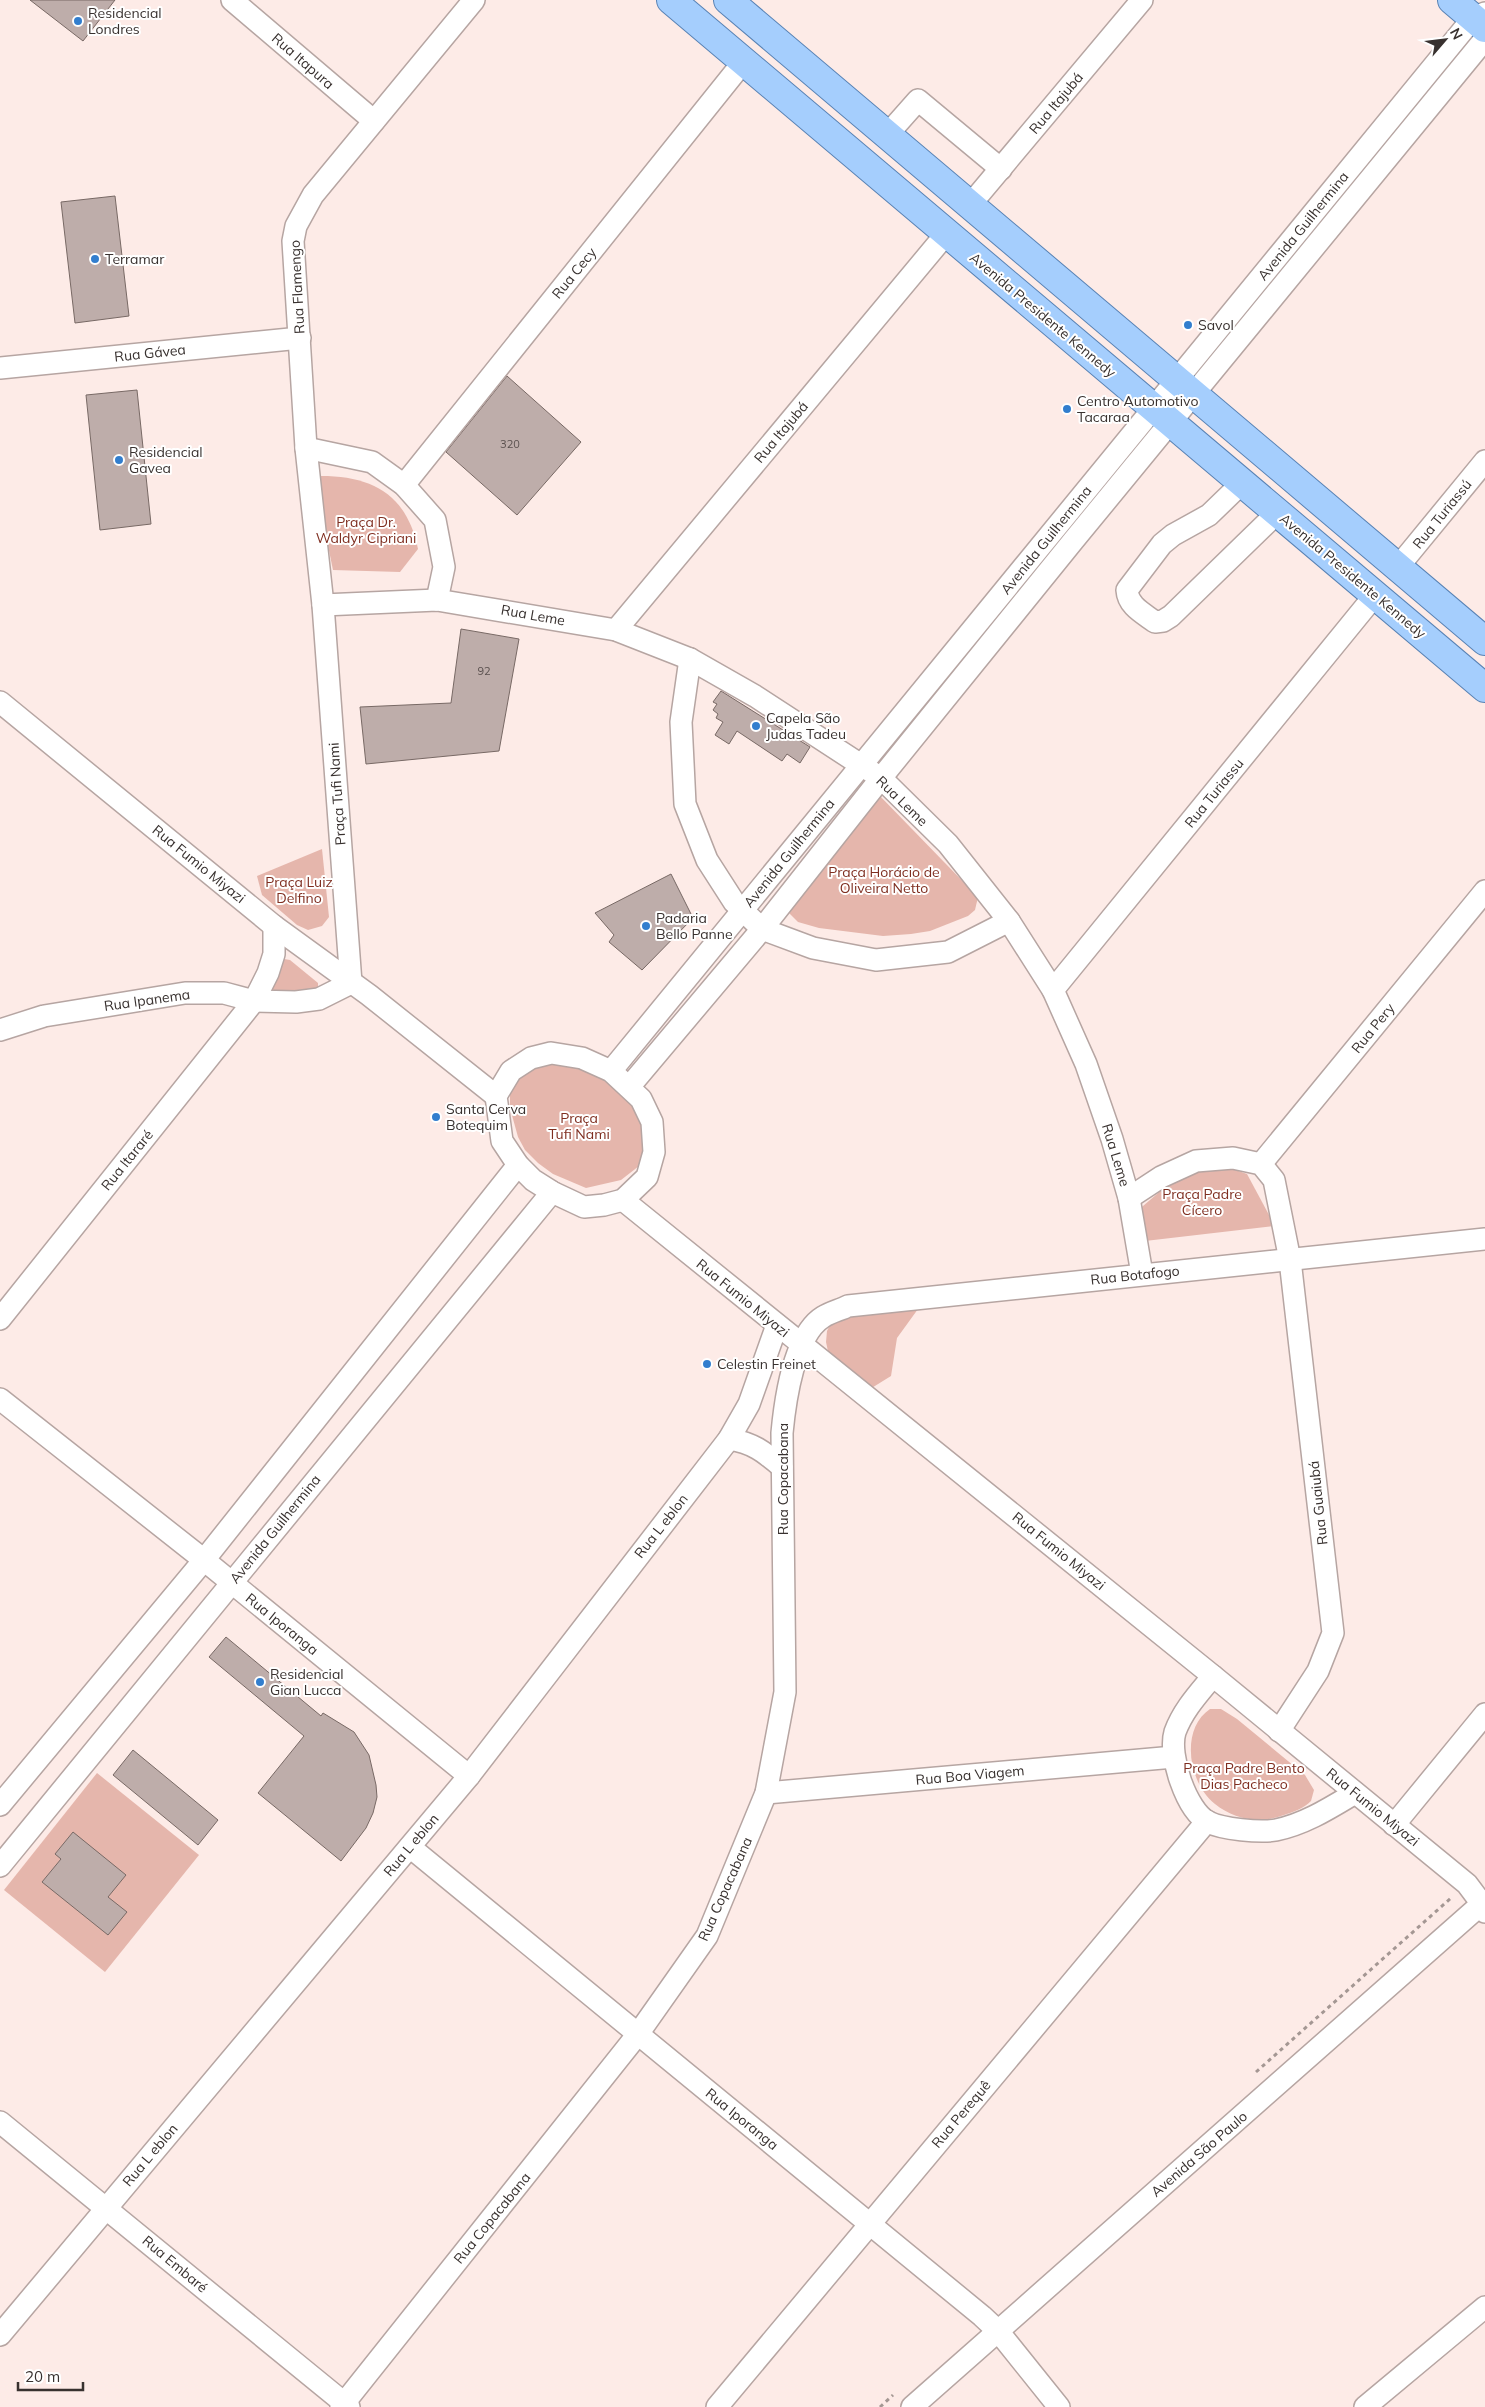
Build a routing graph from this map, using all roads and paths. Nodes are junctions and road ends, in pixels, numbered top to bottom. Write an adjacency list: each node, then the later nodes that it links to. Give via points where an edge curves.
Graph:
1 (232, 0): 9 (street, Rua Itapura)
2 (474, 0): 9 (street, Rua Flamengo)
3 (671, 0): 8 (main road, Avenida Presidente Kennedy)
4 (728, 0): 10 (main road)
5 (1142, 0): 11 (street, Rua Itajubá)
6 (1452, 0): 7 (main road)
7 (1482, 24): 16 (street, Avenida Guilhermina)
8 (744, 61): 13 (main road, Avenida Presidente Kennedy); 21 (street, Rua Cecy)
9 (374, 121): 14 (street, Rua Flamengo, via 313,195 296,226 293,241)
10 (887, 135): 11 (street, via 918,100); 12 (main road)
11 (1001, 169): 12 (street, Rua Itajubá)
12 (970, 205): 16 (main road)
13 (946, 234): 17 (main road, Avenida Presidente Kennedy); 27 (street, Rua Itajubá)
14 (300, 338): 15 (street, Rua Gávea); 18 (street, Rua Flamengo)
15 (0, 368)
16 (1185, 387): 17 (street, Avenida Guilhermina); 23 (main road)
17 (1162, 415): 20 (main road, Avenida Presidente Kennedy); 32 (street, Avenida Guilhermina); 33 (street, Avenida Guilhermina)
18 (306, 448): 21 (street, via 372,462); 26 (street, Rua Flamengo)
19 (1485, 461): 23 (street, Rua Turiassú)
20 (1242, 483): 22 (main road, Avenida Presidente Kennedy); 22 (street, via 1209,515 1162,544 1127,590 1128,599 1134,605 1155,622 1171,616)
21 (404, 485): 25 (street, via 435,520 444,568)
22 (1278, 513): 24 (main road, Avenida Presidente Kennedy)
23 (1398, 567): 28 (main road)
24 (1375, 595): 30 (main road, Avenida Presidente Kennedy); 40 (street, Rua Turiassu)
25 (437, 600): 26 (street, Rua Leme); 27 (street, Rua Leme)
26 (323, 605): 39 (street, Praça Tufi Nami)
27 (616, 630): 29 (street, Rua Leme)
28 (1485, 641)
29 (690, 659): 32 (street, Rua Leme, via 755,696); 35 (street, via 682,722 685,804 707,860)
30 (1485, 688)
31 (0, 702): 37 (street, Rua Fumio Miyazi)
32 (861, 766): 33 (street, Rua Leme); 35 (street, Avenida Guilhermina)
33 (881, 778): 36 (street, Rua Leme, via 948,844); 38 (street, Avenida Guilhermina)
34 (1485, 891): 46 (street, Rua Pery)
35 (742, 910): 38 (street); 43 (street, Avenida Guilhermina)
36 (1009, 921): 38 (street, via 948,952 876,960 813,948); 40 (street, Rua Leme)
37 (274, 926): 39 (street, Rua Fumio Miyazi); 41 (street, Rua Itararé, via 274,954)
38 (762, 930): 44 (street, Avenida Guilhermina)
39 (351, 983): 41 (street, Rua Ipanema, via 319,999); 45 (street, Rua Fumio Miyazi)
40 (1053, 990): 49 (street, Rua Leme, via 1086,1064)
41 (254, 1001): 42 (street, Rua Ipanema, via 224,993 184,993 44,1016); 54 (street, Rua Itararé)
42 (0, 1030)
43 (611, 1071): 44 (street); 45 (street, via 582,1058 551,1053 531,1058 511,1071)
44 (629, 1087): 50 (street, via 641,1098 652,1122 654,1152 647,1177)
45 (496, 1096): 47 (street, via 502,1141)
46 (1262, 1164): 49 (street, via 1233,1158 1196,1161 1161,1177); 52 (street, via 1274,1180)
47 (518, 1165): 48 (street); 60 (street)
48 (552, 1192): 50 (street, via 584,1207); 61 (street, Avenida Guilhermina)
49 (1129, 1198): 53 (street, Rua Leme)
50 (623, 1200): 55 (street, Rua Fumio Miyazi)
51 (1485, 1239): 52 (street, Rua Botafogo)
52 (1290, 1260): 53 (street, Rua Botafogo); 64 (street, Rua Guaiubá, via 1333,1633 1318,1672)
53 (1142, 1274): 56 (street, Rua Botafogo, via 848,1306 822,1317)
54 (0, 1319)
55 (777, 1325): 56 (street, Rua Fumio Miyazi); 58 (street, Rua L eblon, via 749,1404)
56 (800, 1344): 59 (street, Rua Copacabana, via 784,1408); 62 (street, Rua Fumio Miyazi)
57 (0, 1399): 60 (street, Rua Iporanga)
58 (729, 1439): 59 (street, via 759,1448); 66 (street, Rua L eblon)
59 (782, 1467): 67 (street, Rua Copacabana, via 784,1692)
60 (204, 1560): 61 (street, Rua Iporanga); 69 (street)
61 (231, 1582): 66 (street, Rua Iporanga); 73 (street, Avenida Guilhermina)
62 (1213, 1676): 64 (street, Rua Fumio Miyazi); 65 (street, via 1184,1712 1175,1734)
63 (1485, 1714): 71 (street)
64 (1279, 1731): 68 (street, Rua Fumio Miyazi)
65 (1174, 1757): 67 (street, Rua Boa Viagem); 70 (street, via 1190,1802)
66 (469, 1776): 72 (street, Rua L eblon)
67 (766, 1793): 75 (street, Rua Copacabana, via 707,1936)
68 (1355, 1793): 70 (street, via 1316,1817 1275,1830 1226,1828); 71 (street, Rua Fumio Miyazi)
69 (0, 1805)
70 (1207, 1821): 78 (street, Rua Perequê)
71 (1394, 1825): 74 (street, Rua Fumio Miyazi, via 1467,1884)
72 (410, 1847): 75 (street, Rua Iporanga); 77 (street, Rua L eblon)
73 (0, 1866)
74 (1484, 1906): 80 (street, Avenida São Paulo)
75 (638, 2034): 78 (street, Rua Iporanga); 82 (street, Rua Copacabana)
76 (0, 2122): 77 (street, Rua Embaré)
77 (106, 2207): 81 (street, Rua L eblon); 82 (street, Rua Embaré)
78 (869, 2223): 80 (street, Rua Iporanga); 83 (street, Rua Perequê)
79 (1485, 2307): 86 (street)
80 (998, 2331): 84 (street, Avenida São Paulo); 85 (street, Rua Iporanga)
81 (0, 2335)
82 (344, 2406)
83 (717, 2407)
84 (912, 2407)
85 (1059, 2407)
86 (1366, 2407)

